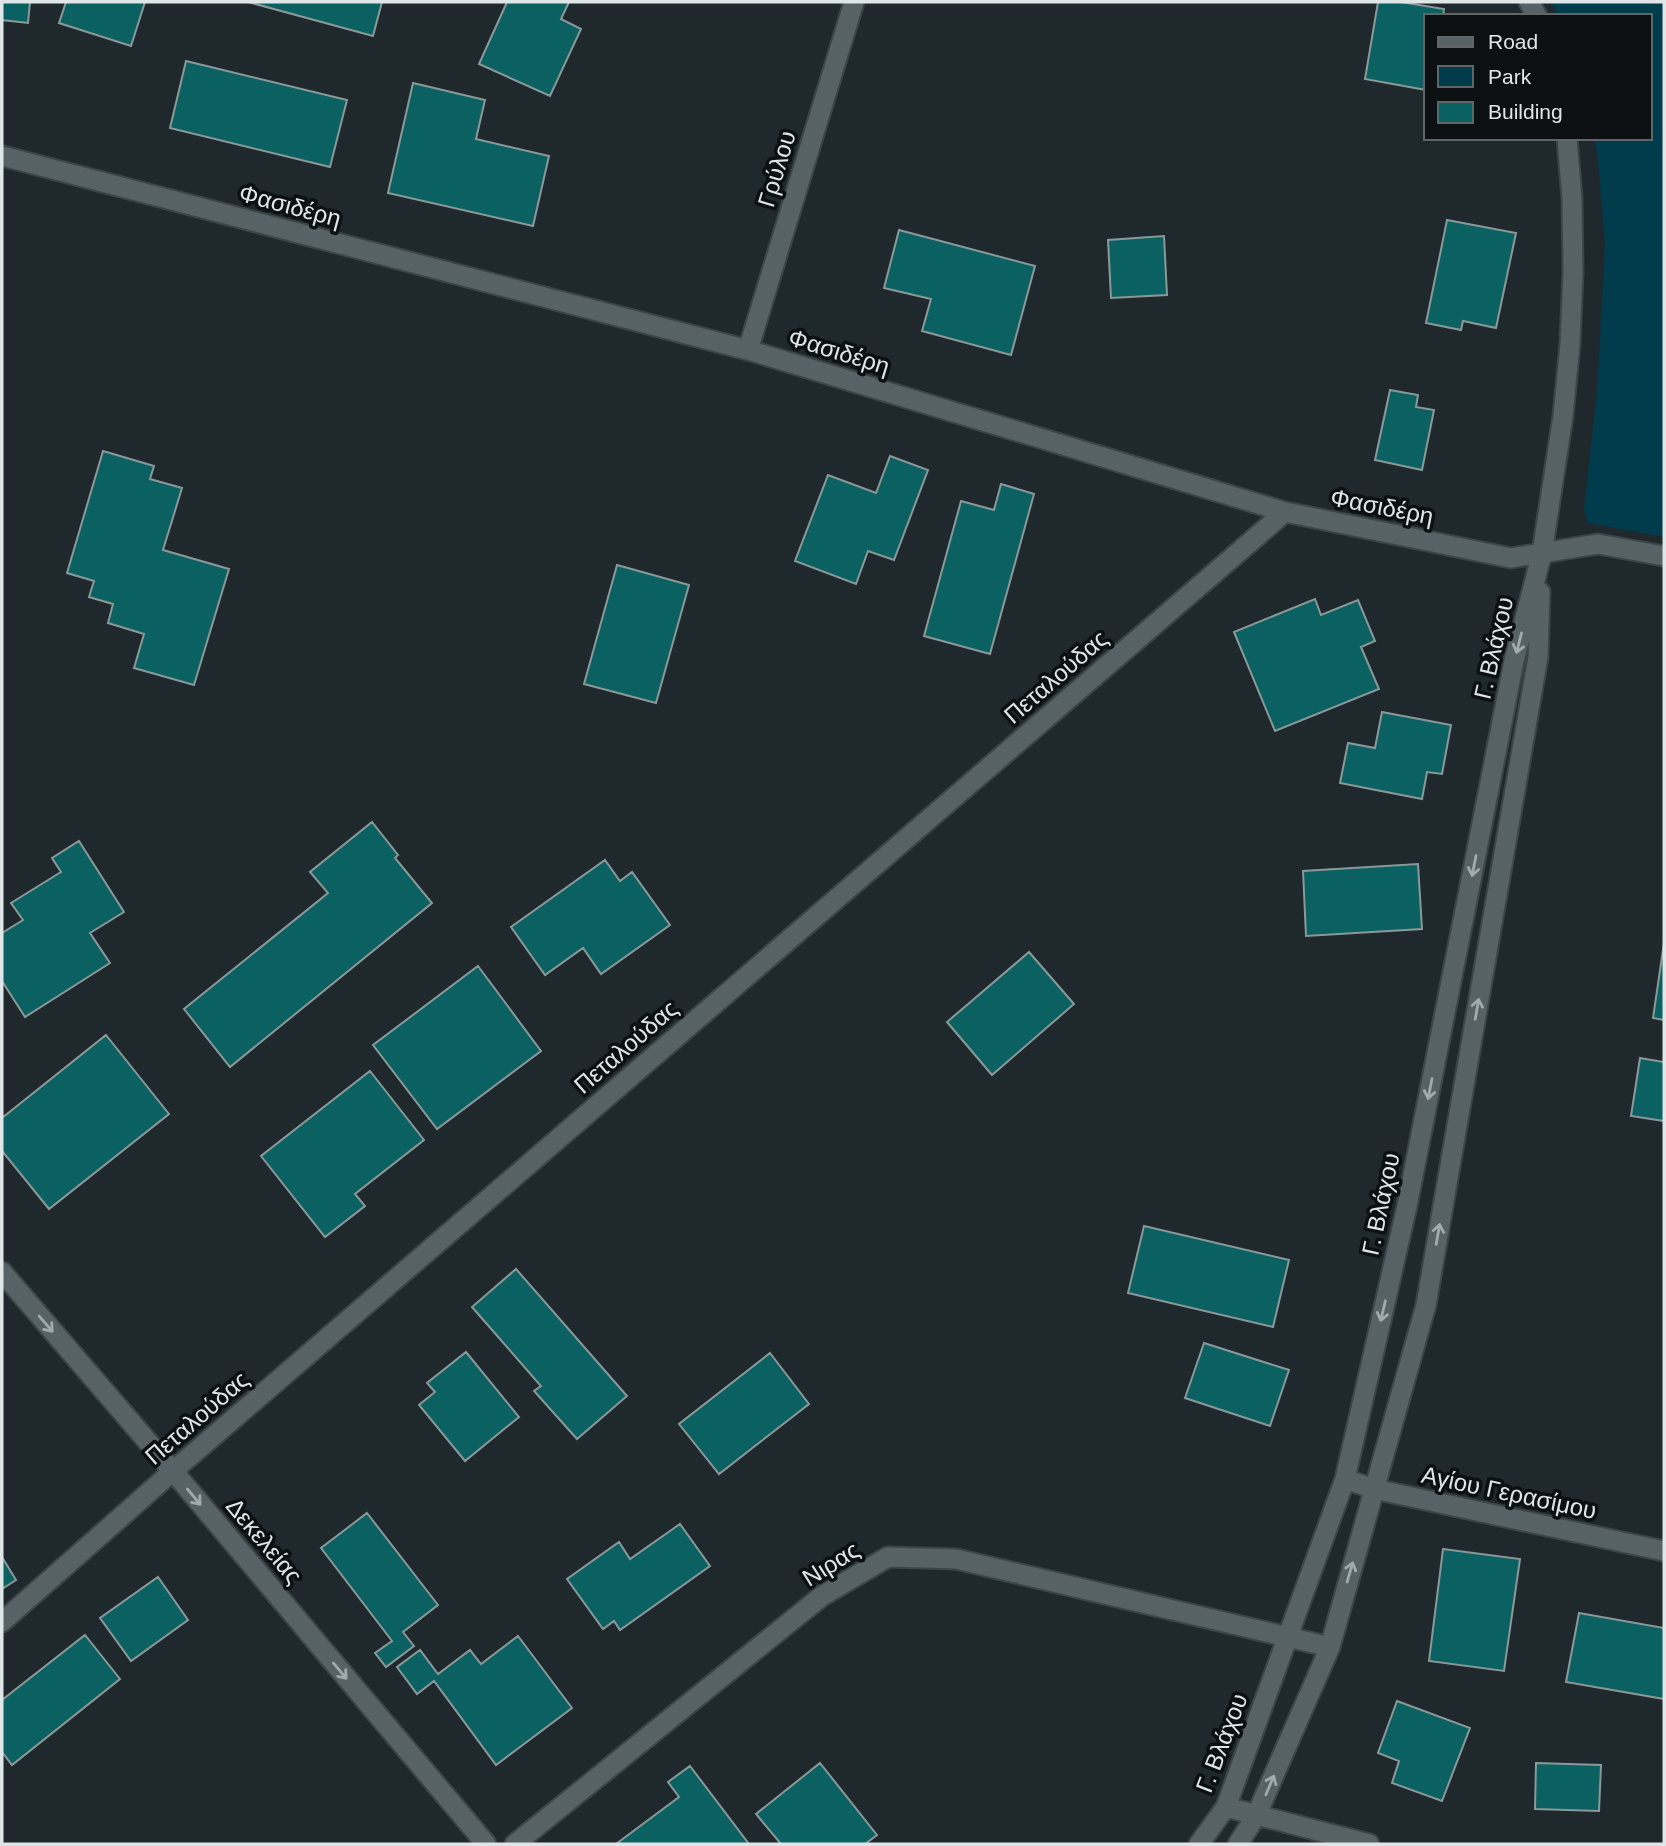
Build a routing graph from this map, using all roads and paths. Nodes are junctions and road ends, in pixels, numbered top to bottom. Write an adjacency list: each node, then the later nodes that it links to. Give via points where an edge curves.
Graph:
1 (854, 2): 4 (street, Γρύλου)
2 (1567, 140): 6 (street, Γ. Βλάχου, via 1572,200 1570,344)
3 (2, 156): 4 (street, Φασιδέρη)
4 (748, 350): 5 (street, Φασιδέρη)
5 (1284, 512): 6 (street, Φασιδέρη, via 1511,558); 9 (street, Πεταλούδας)
6 (1542, 553): 7 (street, Φασιδέρη, via 1598,544); 10 (street, Γ. Βλάχου, one-way to 10, via 1514,661 1407,1206); 11 (street, Γ. Βλάχου, one-way to 6, via 1426,1305 1538,657)
7 (1664, 556)
8 (2, 1272): 9 (street, Δεκελείας, one-way to 9)
9 (173, 1471): 13 (street, Πεταλούδας); 18 (street, Δεκελείας, one-way to 18)
10 (1345, 1479): 11 (street, Αγίου Γερασίμου); 14 (street, Γ. Βλάχου)
11 (1374, 1489): 12 (street, Αγίου Γερασίμου); 15 (street, Γ. Βλάχου, one-way to 11)
12 (1664, 1551)
13 (2, 1622)
14 (1289, 1637): 15 (street, Νιρας); 16 (street, Γ. Βλάχου); 19 (street, Νιρας, via 956,1559 888,1557 822,1596)
15 (1329, 1647): 17 (street, Γ. Βλάχου, one-way to 15)
16 (1226, 1807): 17 (street); 20 (street, Γ. Βλάχου)
17 (1256, 1816): 21 (street, Γ. Βλάχου); 22 (street)
18 (485, 1844)
19 (515, 1844)
20 (1199, 1844)
21 (1238, 1844)
22 (1369, 1844)

